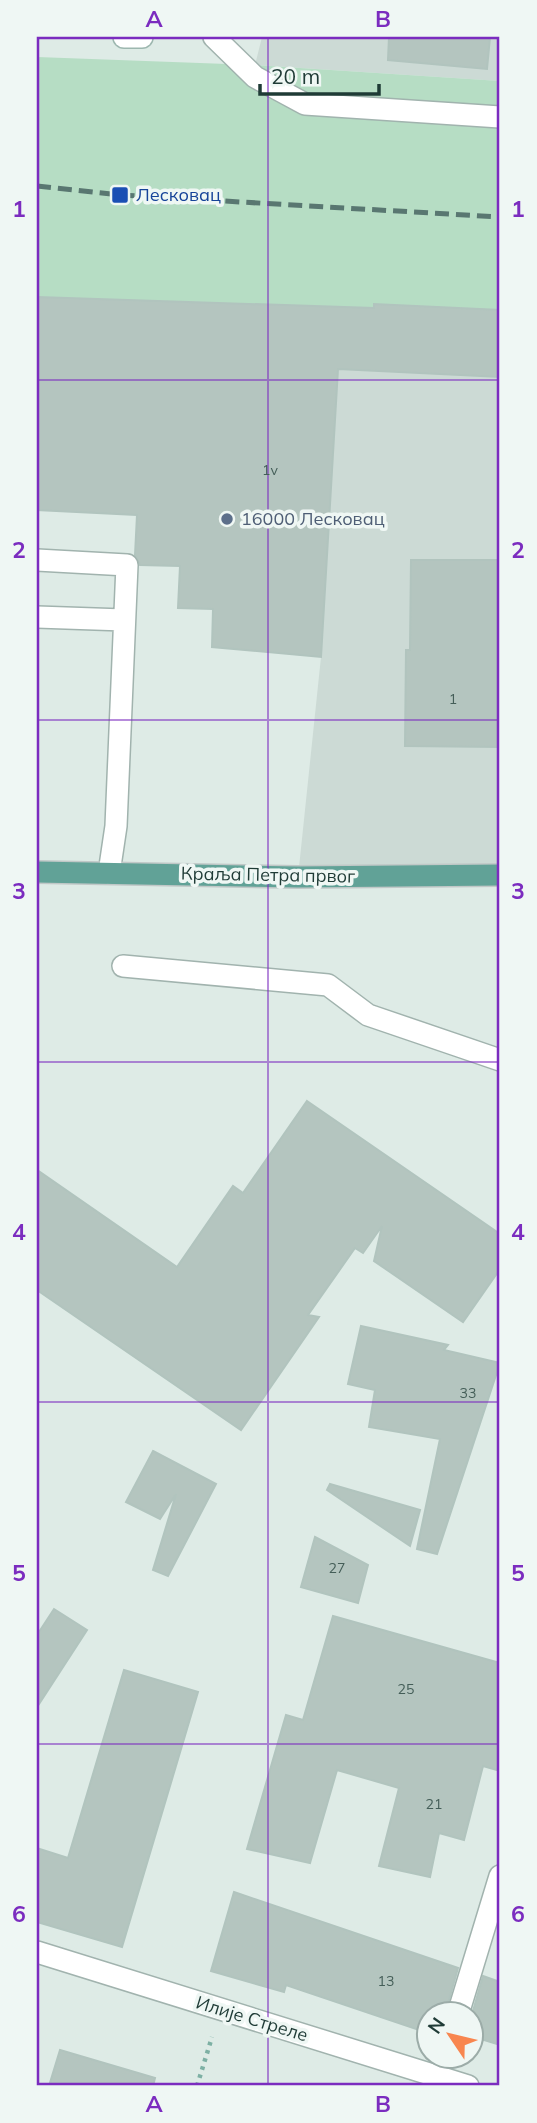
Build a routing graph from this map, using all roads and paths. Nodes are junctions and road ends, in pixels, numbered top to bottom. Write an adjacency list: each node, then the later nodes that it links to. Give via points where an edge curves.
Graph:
1 (124, 37): 2 (street)
2 (142, 37)
3 (214, 37): 4 (street, via 255,77 305,104)
4 (500, 117)
5 (37, 560): 7 (street, via 127,565)
6 (37, 617): 7 (street)
7 (124, 620): 9 (street, via 116,826)
8 (37, 872): 9 (main road, Краља Петра првог)
9 (109, 873): 10 (main road, Краља Петра првог)
10 (500, 875)
11 (123, 966): 12 (street, via 328,985 368,1015)
12 (500, 1060)
13 (500, 1876): 15 (street)
14 (37, 1952): 16 (street, Илије Стреле)
15 (462, 2000)
16 (220, 2009): 17 (street, Илије Стреле); 19 (path)
17 (414, 2059)
18 (447, 2070): 20 (street, Илије Стреле)
19 (197, 2086)
20 (468, 2086)

